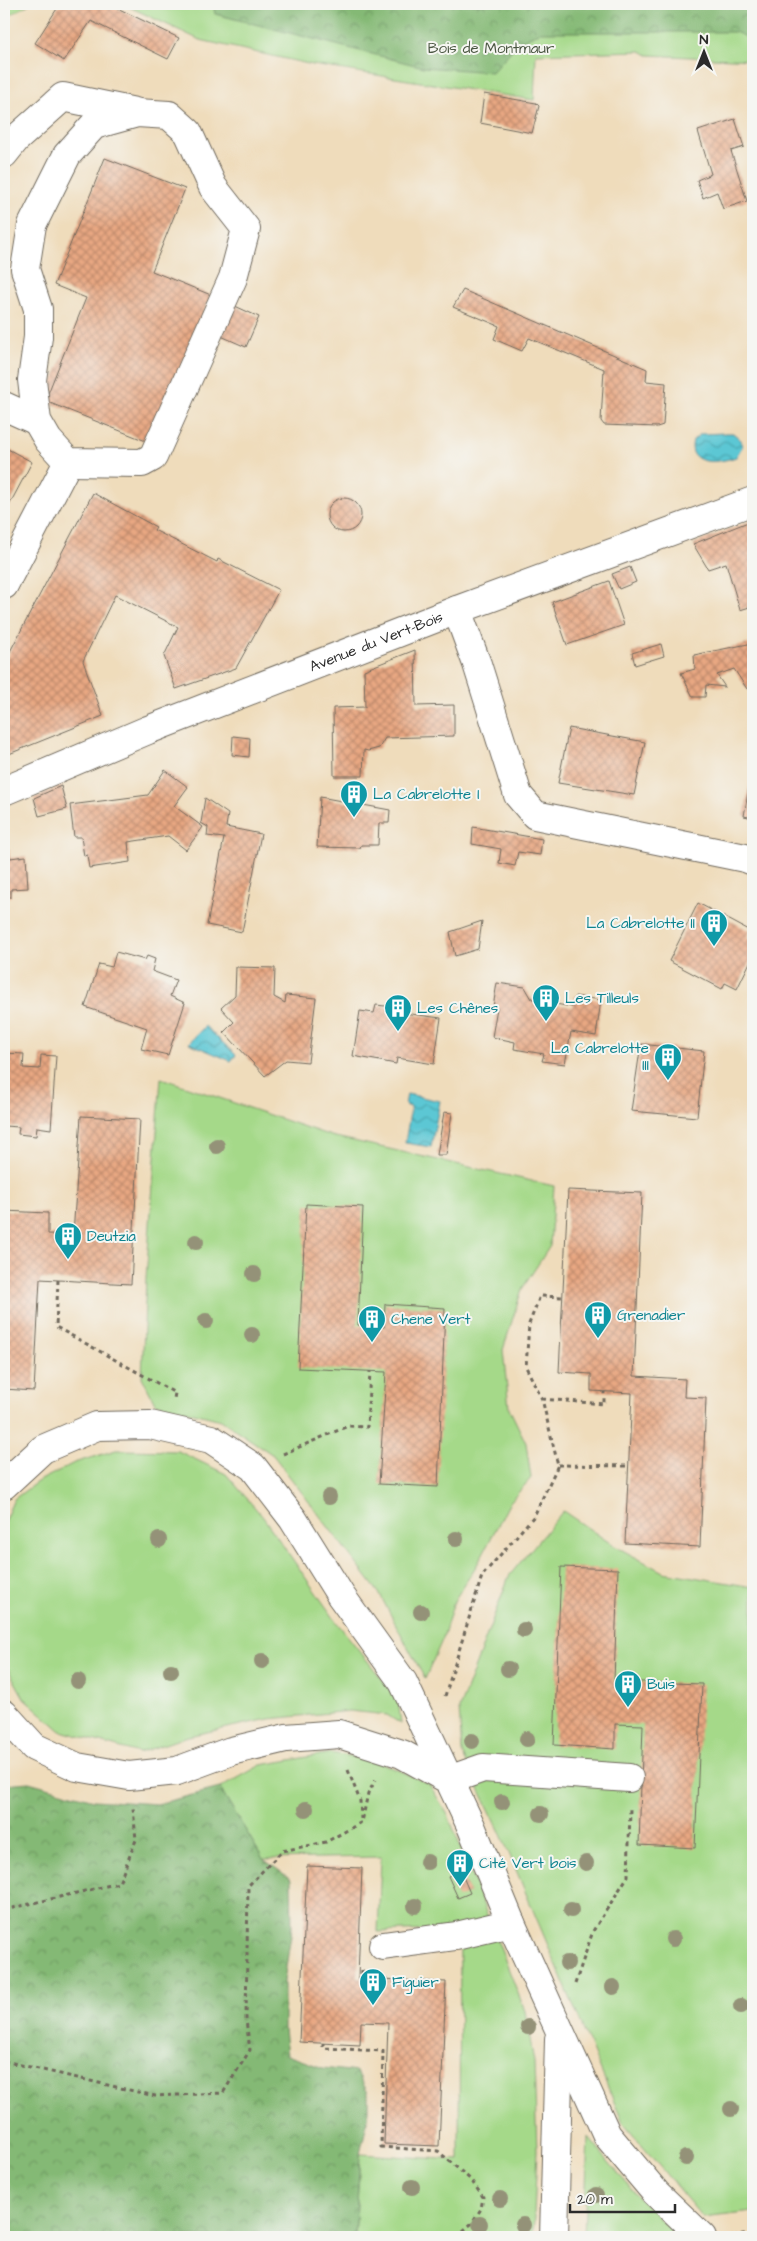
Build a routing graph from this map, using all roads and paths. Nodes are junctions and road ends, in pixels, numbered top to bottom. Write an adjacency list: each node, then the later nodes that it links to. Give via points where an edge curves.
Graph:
1 (137, 113): 2 (street, via 63,97); 4 (street, via 94,125 67,155 32,226 25,269 38,309 32,380); 5 (street, via 169,115 188,132 213,187 246,229 233,278 153,457 142,463)
2 (4, 154)
3 (4, 406): 4 (street)
4 (37, 421): 5 (street, via 48,440)
5 (68, 462): 7 (street)
6 (753, 501): 8 (street, Avenue du Vert-Bois)
7 (4, 585)
8 (457, 610): 9 (street, Avenue du Vert-Bois, via 148,730); 10 (street, via 518,796 535,815)
9 (4, 791)
10 (753, 861)
11 (58, 1280): 16 (path, via 56,1326 175,1393)
12 (563, 1297): 15 (path, via 540,1296 528,1324 526,1367)
13 (370, 1371): 19 (path, via 367,1427 348,1426)
14 (604, 1392): 15 (path, via 604,1404)
15 (542, 1398): 17 (path)
16 (172, 1430): 19 (street, via 211,1439); 20 (street, via 150,1425 97,1426 43,1449)
17 (558, 1465): 18 (path); 21 (path, via 534,1516 482,1576)
18 (629, 1466)
19 (253, 1467): 27 (street, via 293,1519 341,1596 403,1682)
20 (4, 1485)
21 (443, 1703)
22 (4, 1714): 25 (street, via 34,1747 77,1767)
23 (327, 1735): 24 (street, via 339,1734); 25 (street, via 286,1738 231,1751 177,1771); 28 (path, via 347,1769 360,1801)
24 (402, 1754): 27 (street); 28 (path, via 387,1761 368,1793)
25 (129, 1776): 29 (path, via 136,1840 119,1883)
26 (629, 1778): 27 (street, via 484,1768); 33 (path, via 628,1876 593,1931)
27 (449, 1780): 30 (street)
28 (362, 1822): 37 (path, via 326,1842 282,1851 248,1886 246,2020 250,2050 223,2093 155,2096)
29 (4, 1910)
30 (511, 1923): 31 (street, via 456,1936); 35 (street)
31 (383, 1946)
32 (362, 1975): 34 (path, via 372,1978)
33 (574, 1985)
34 (372, 1990)
35 (559, 2030): 40 (street); 41 (street, via 607,2134 656,2193)
36 (323, 2043): 39 (path, via 323,2048 383,2051 381,2147 438,2151 471,2180 483,2197 476,2217)
37 (4, 2061)
38 (753, 2232): 42 (path)
39 (456, 2237)
40 (554, 2237)
41 (702, 2237)
42 (725, 2237)

